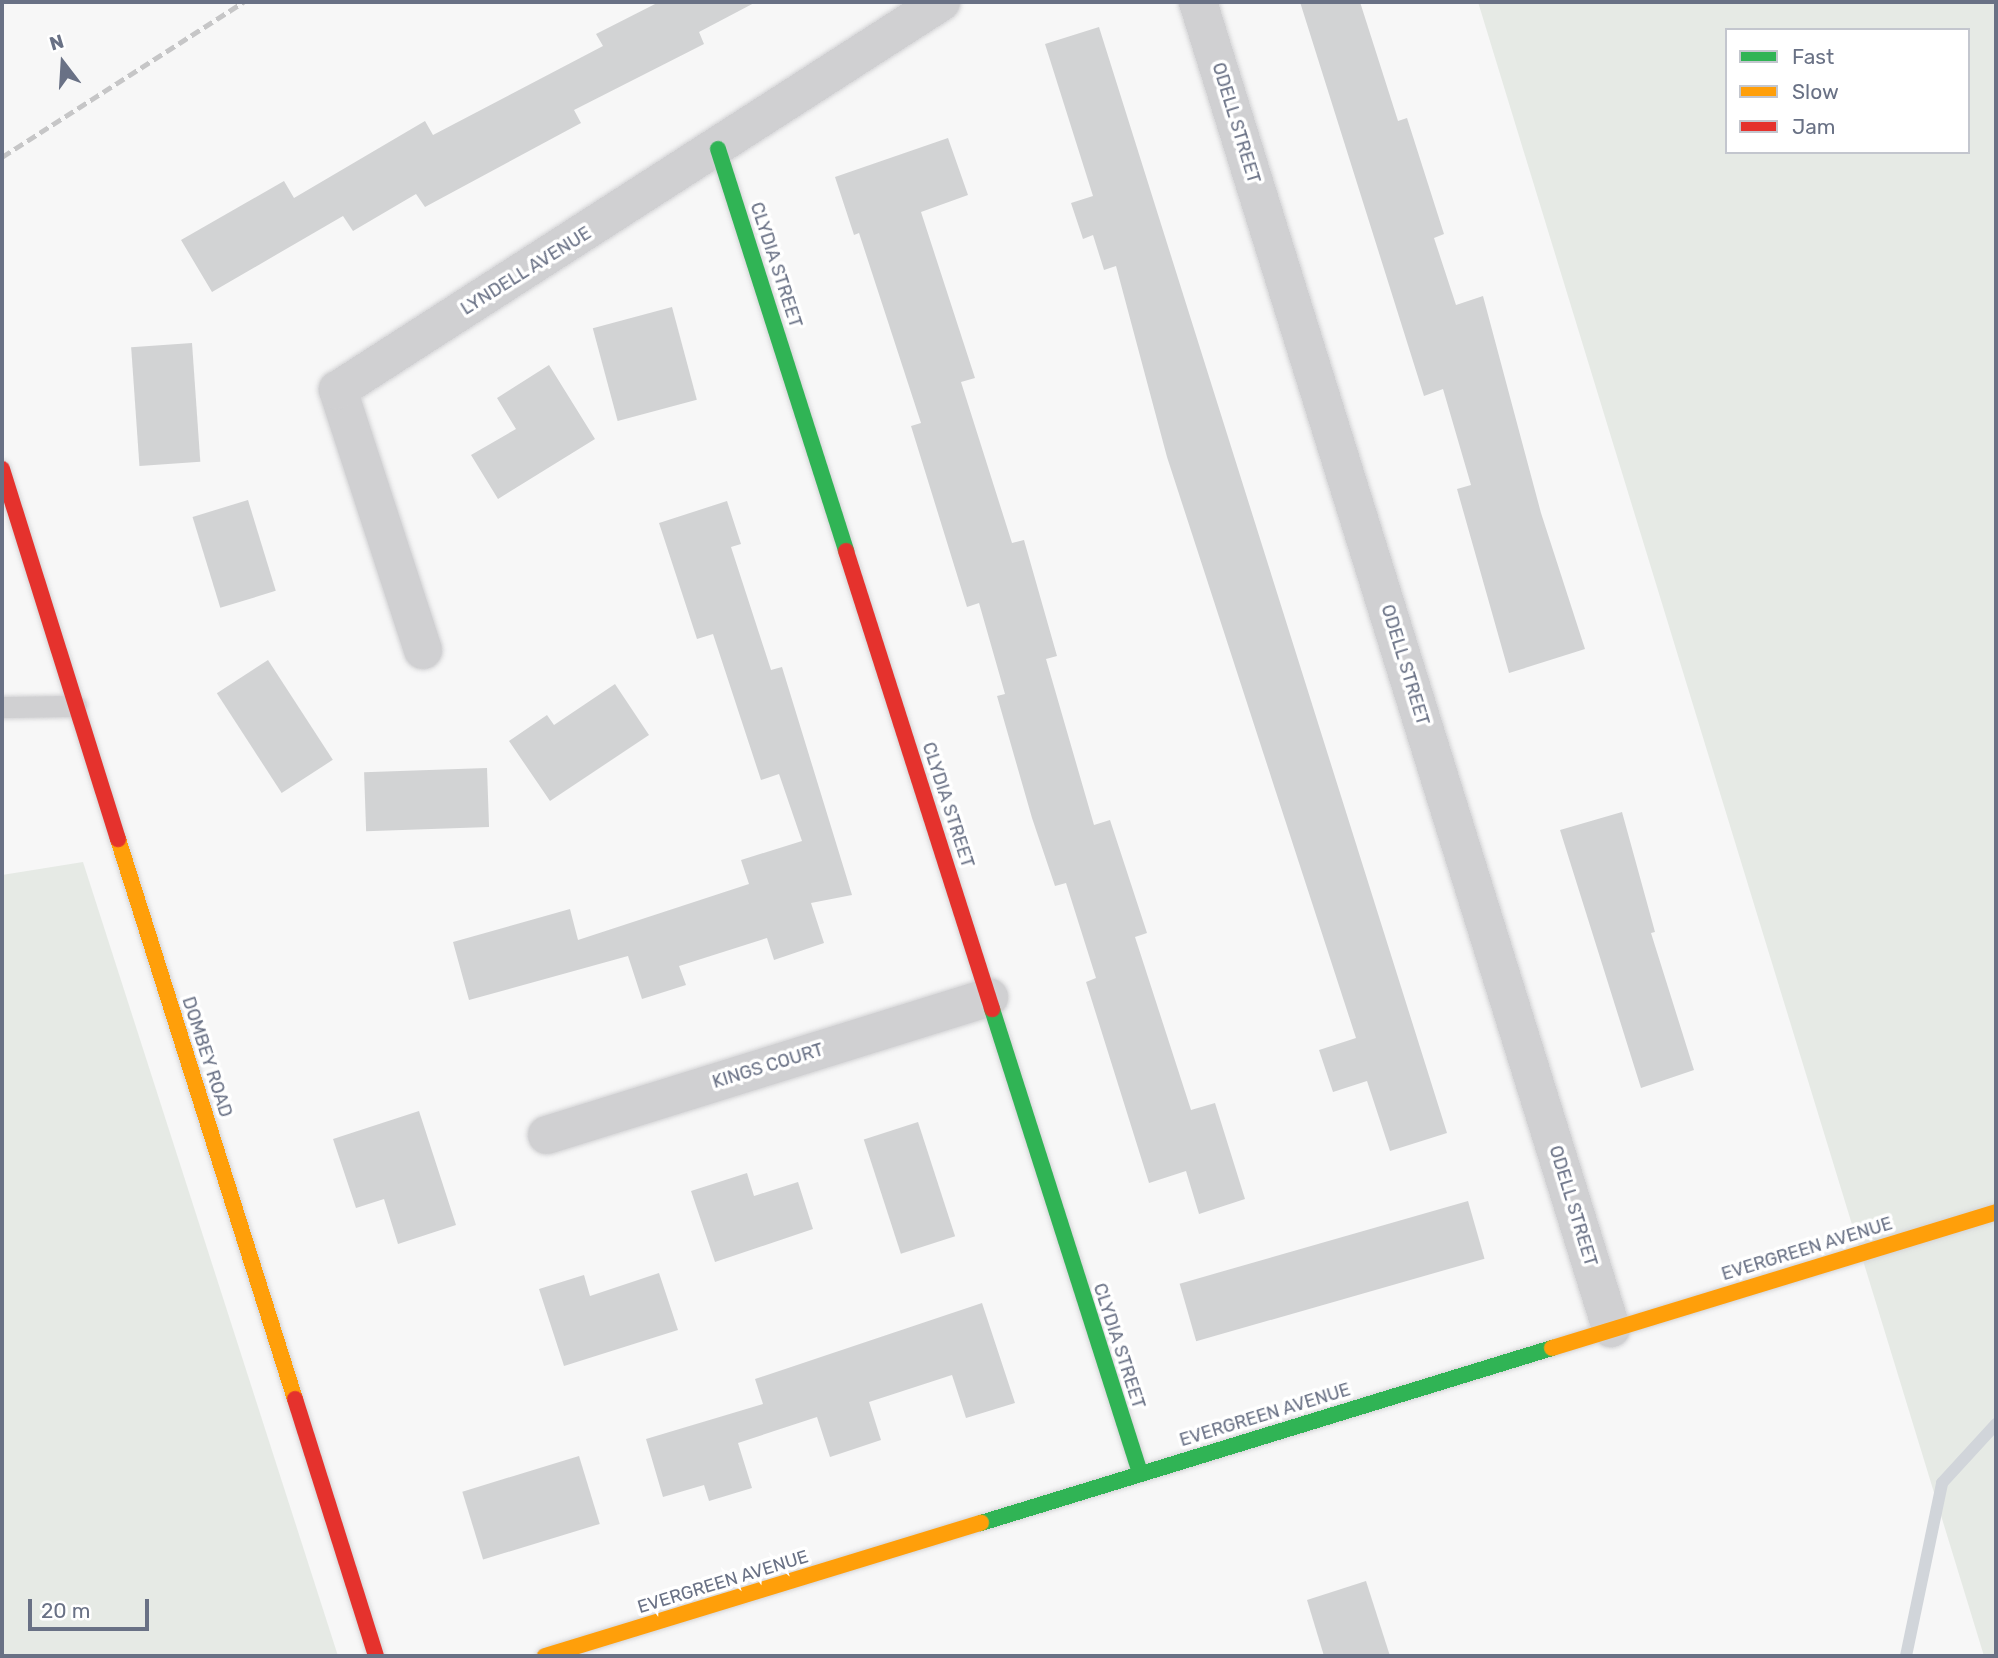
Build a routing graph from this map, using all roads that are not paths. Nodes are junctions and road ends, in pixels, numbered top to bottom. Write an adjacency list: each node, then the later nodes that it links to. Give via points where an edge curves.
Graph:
1 (941, 2): 3 (street, LYNDELL AVENUE)
2 (1198, 2): 11 (street, ODELL STREET)
3 (718, 149): 5 (street, LYNDELL AVENUE, via 338,390); 8 (street, CLYDIA STREET)
4 (2, 468): 7 (street, DOMBEY ROAD)
5 (423, 650)
6 (2, 706): 7 (lane)
7 (76, 706): 13 (street, DOMBEY ROAD)
8 (989, 997): 9 (street, KINGS COURT); 12 (street, CLYDIA STREET)
9 (547, 1135)
10 (1996, 1212): 11 (street, EVERGREEN AVENUE)
11 (1611, 1328): 12 (street, EVERGREEN AVENUE)
12 (1140, 1474): 14 (street, EVERGREEN AVENUE)
13 (376, 1656)
14 (545, 1656)

